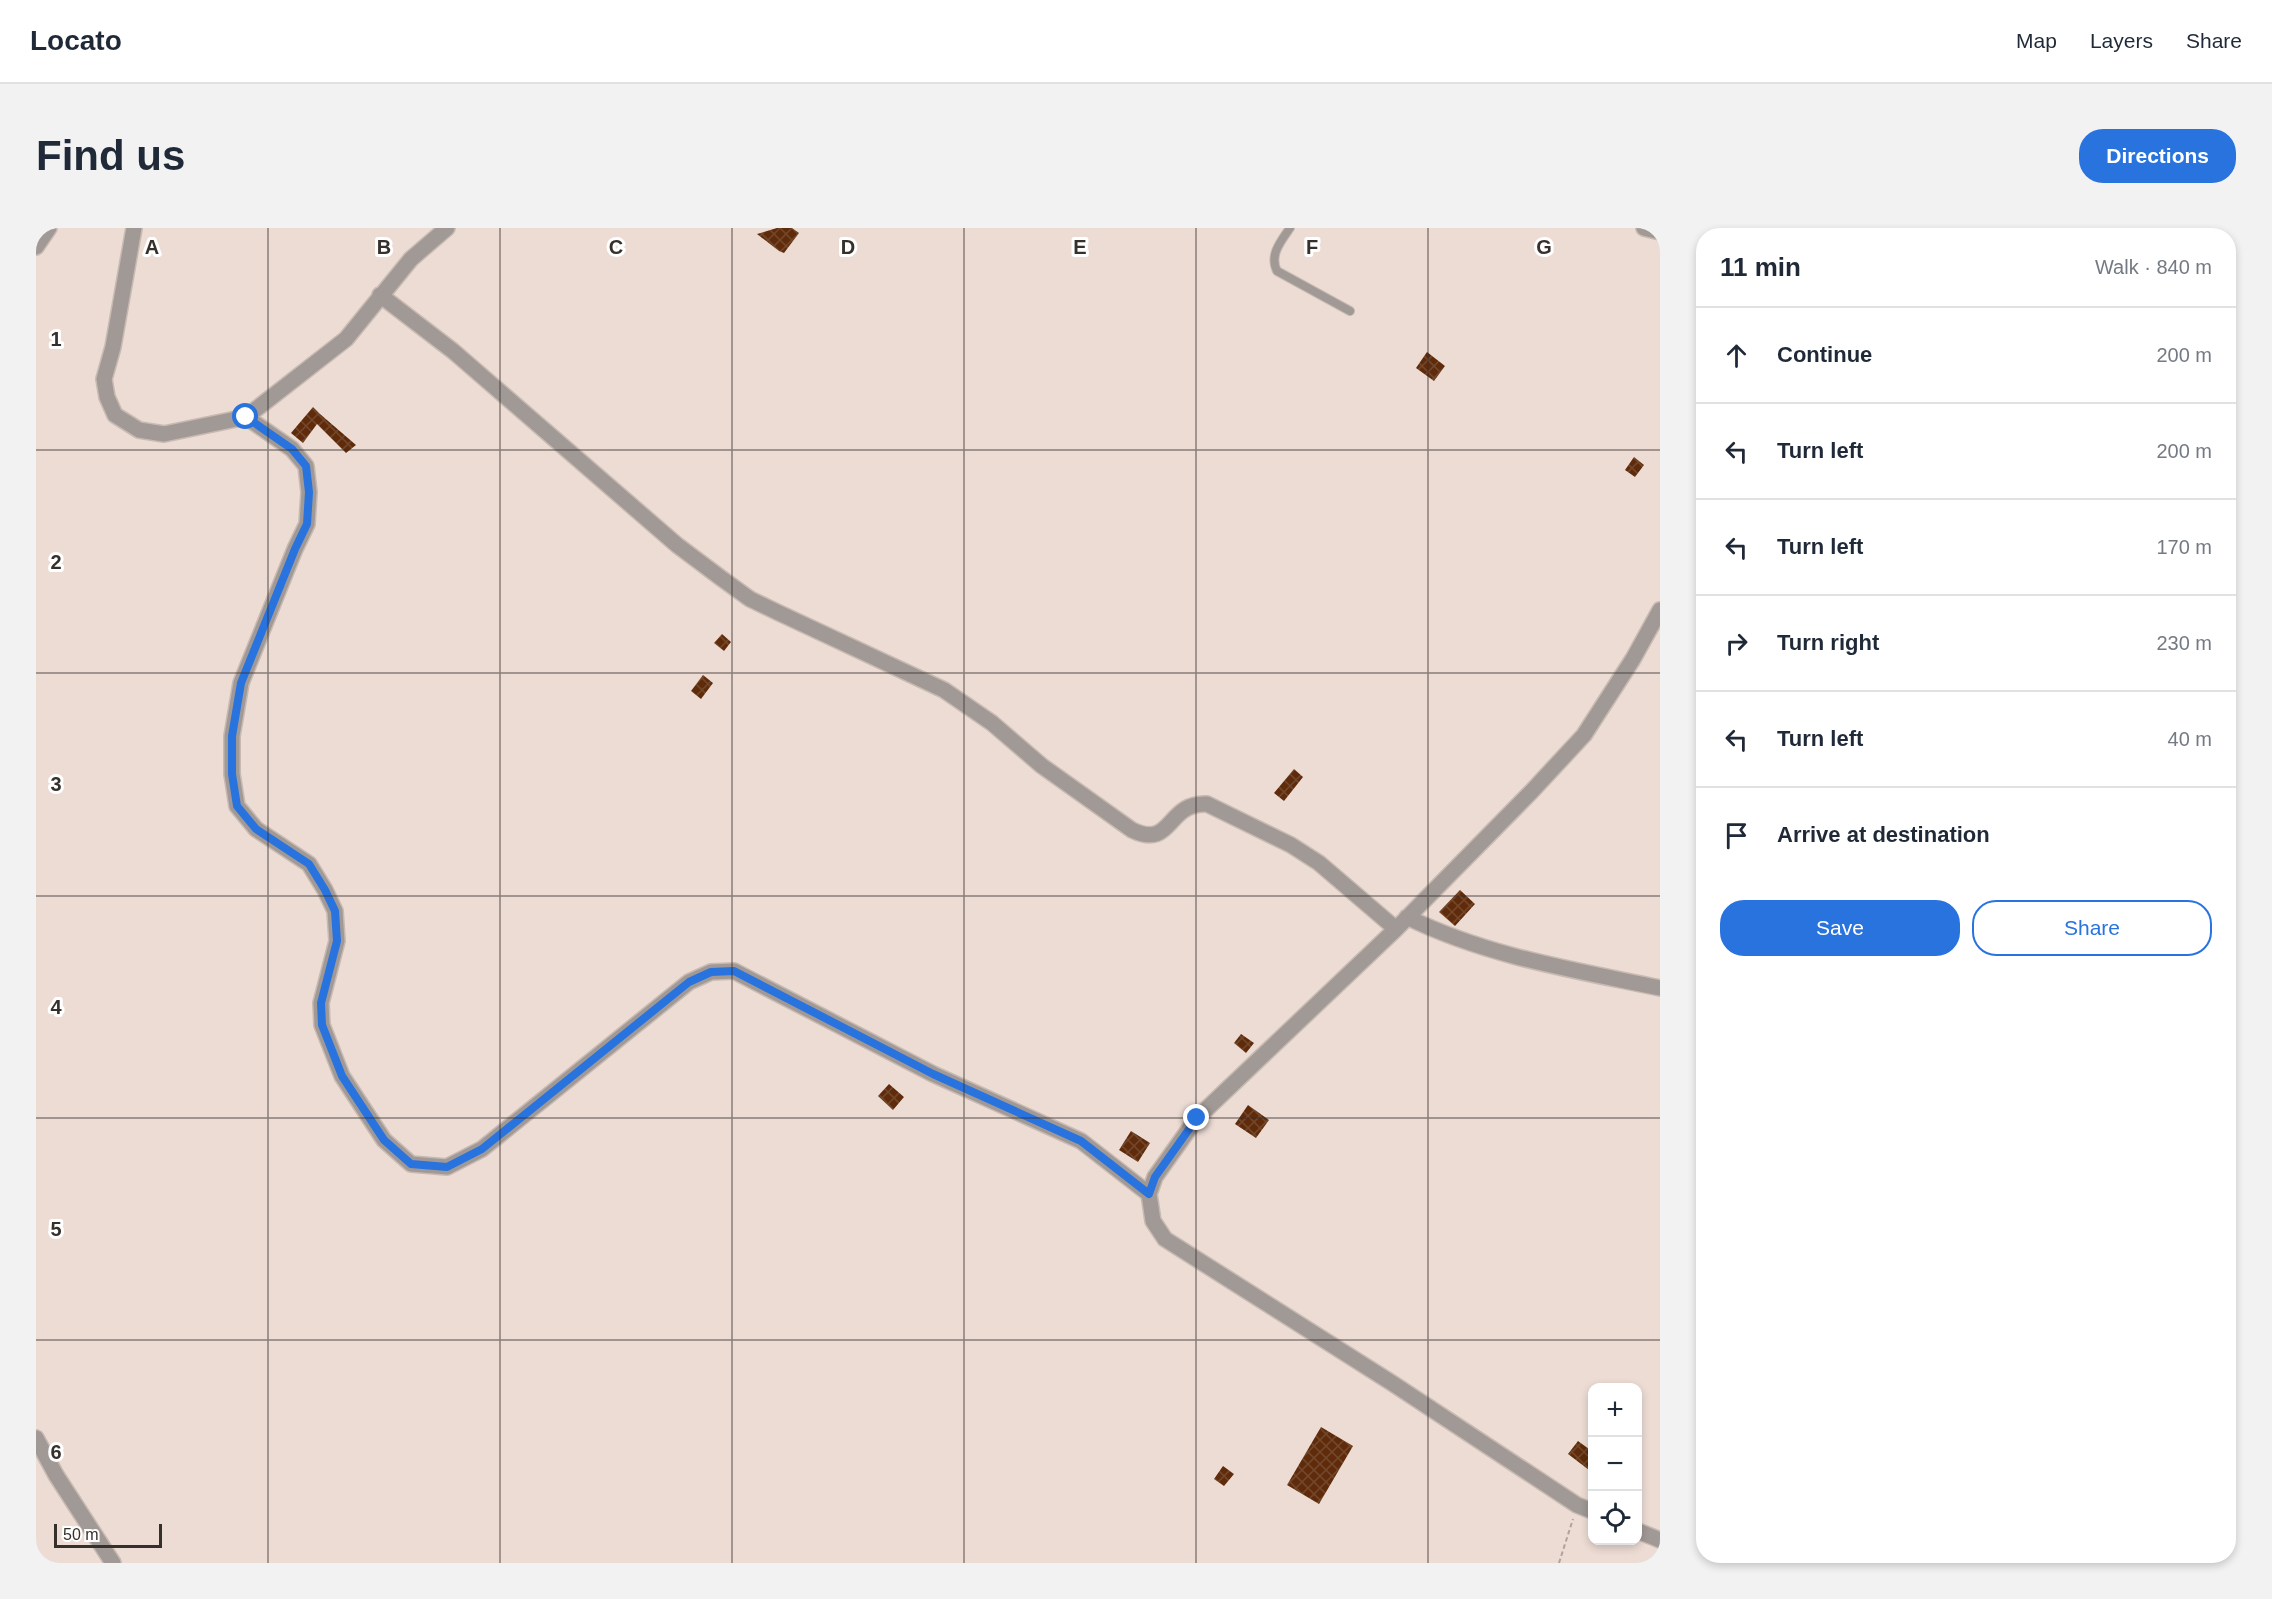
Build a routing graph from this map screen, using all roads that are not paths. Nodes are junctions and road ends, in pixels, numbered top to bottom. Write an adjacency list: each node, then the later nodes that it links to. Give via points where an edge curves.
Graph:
1 (49, 228): 7 (street)
2 (134, 228): 10 (street, via 104,379 115,415 139,430 164,434)
3 (447, 228): 8 (street, via 411,259)
4 (1290, 228): 9 (lane, via 1274,255 1277,271)
5 (1644, 228): 6 (street)
6 (1660, 232)
7 (36, 247)
8 (380, 295): 10 (street, via 346,339); 12 (street, via 453,351 677,545 750,599 944,690 1144,836 1163,831 1185,807 1208,804 1319,863)
9 (1350, 310)
10 (246, 417): 14 (street, via 292,449 306,466 309,492 307,524 241,683 232,736 237,806 256,829 309,864 325,890 335,911 337,941 321,1003 322,1025 342,1076 384,1140 411,1164 447,1167 482,1149 689,982 711,972 734,971 933,1074 1081,1141)
11 (1660, 610): 12 (street, via 1584,735)
12 (1401, 923): 13 (street, via 1535,962); 14 (street, via 1197,1118 1155,1177)
13 (1660, 988)
14 (1149, 1194): 16 (street, via 1153,1221 1165,1239)
15 (36, 1438): 19 (street)
16 (1588, 1509)
17 (1642, 1533): 18 (street)
18 (1660, 1540)
19 (113, 1563)

